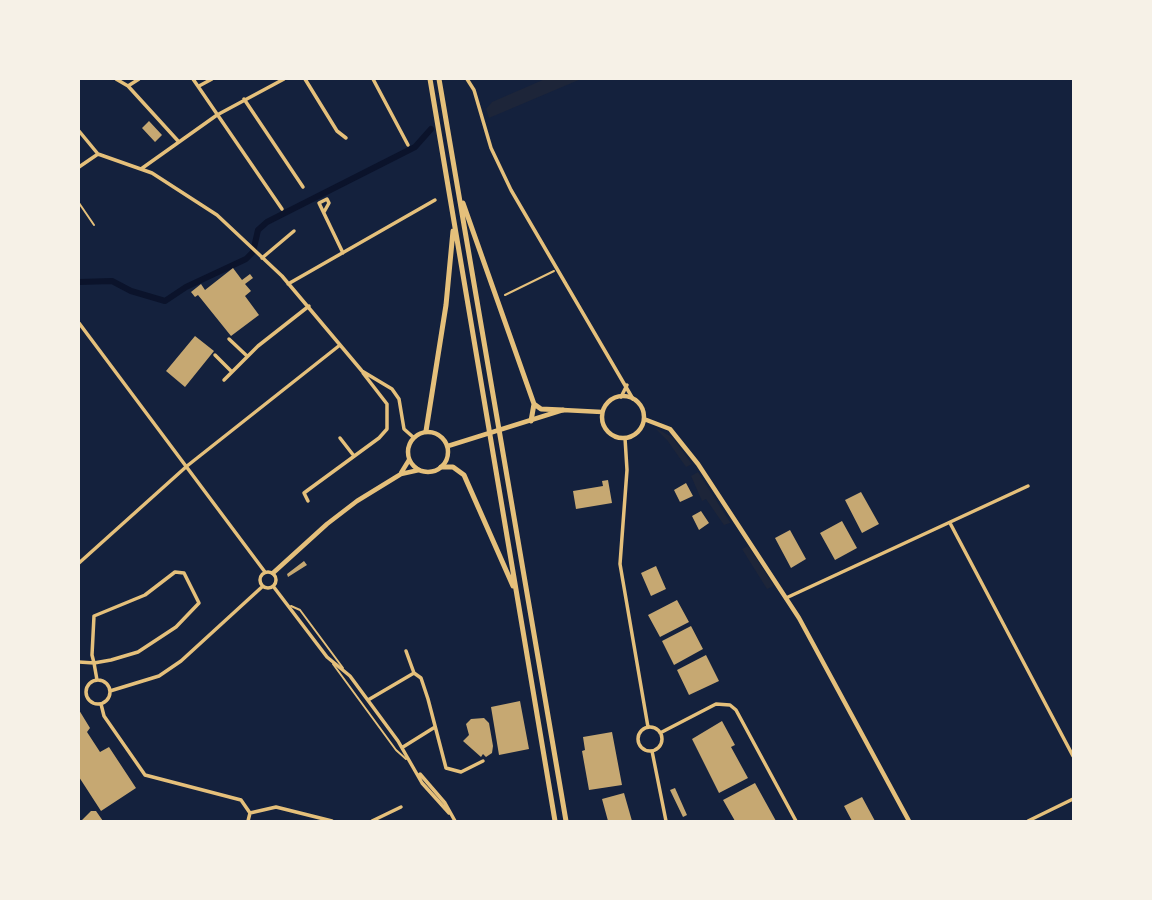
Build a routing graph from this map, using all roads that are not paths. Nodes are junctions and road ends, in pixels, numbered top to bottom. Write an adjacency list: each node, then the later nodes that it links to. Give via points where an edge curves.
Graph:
1 (116, 79): 11 (street)
2 (139, 79): 11 (street)
3 (193, 79): 12 (street)
4 (212, 79): 12 (street)
5 (284, 79): 13 (street)
6 (305, 79): 16 (street)
7 (373, 79): 18 (street)
8 (430, 79): 27 (main road)
9 (439, 79): 22 (main road)
10 (467, 79): 41 (street, via 511,190)
11 (128, 86): 17 (street)
12 (199, 86): 14 (street)
13 (244, 99): 14 (street); 23 (street)
14 (217, 115): 17 (street); 25 (street)
15 (79, 131): 19 (street)
16 (346, 138)
17 (179, 142): 21 (street)
18 (408, 145)
19 (99, 154): 20 (street); 21 (street)
20 (79, 167)
21 (141, 169): 30 (street, via 217,215)
22 (456, 176): 44 (main road, via 472,235); 101 (main road)
23 (303, 187)
24 (435, 200): 29 (street)
25 (282, 209)
26 (324, 212): 29 (street)
27 (454, 220): 49 (main road); 69 (main road)
28 (294, 231): 30 (street)
29 (343, 253): 31 (street)
30 (260, 256): 31 (street)
31 (288, 284): 32 (street)
32 (309, 306): 35 (street); 37 (street)
33 (79, 324): 56 (street)
34 (229, 339): 37 (street)
35 (340, 345): 38 (street); 56 (street)
36 (215, 355): 39 (street)
37 (247, 356): 39 (street)
38 (362, 371): 50 (street, via 392,389 399,399 404,429); 54 (street, via 385,399 388,422 383,435)
39 (232, 372): 40 (street)
40 (224, 380)
41 (627, 385): 42 (street); 43 (street)
42 (621, 397): 43 (main road); 46 (main road, via 609,401)
43 (633, 399): 47 (main road, via 642,408)
44 (534, 404): 45 (main road, via 541,409); 48 (main road)
45 (564, 410): 46 (main road); 48 (main road)
46 (602, 412): 52 (main road, via 607,431)
47 (644, 419): 52 (main road, via 636,434); 68 (main road, via 658,422 679,438)
48 (531, 421): 53 (main road)
49 (426, 431): 50 (main road); 53 (main road, via 437,433)
50 (413, 437): 55 (main road)
51 (340, 438): 54 (street)
52 (625, 438): 86 (street, via 620,564)
53 (448, 446): 57 (main road)
54 (354, 456): 61 (street, via 304,494)
55 (409, 460): 58 (main road); 59 (main road)
56 (187, 466): 63 (street); 64 (street)
57 (441, 467): 58 (main road); 69 (main road, via 453,467 464,475)
58 (419, 470): 59 (main road)
59 (401, 474): 65 (main road, via 327,524)
60 (1028, 486): 62 (street)
61 (308, 501)
62 (950, 523): 68 (street); 90 (street)
63 (79, 563)
64 (265, 572): 65 (street); 66 (street)
65 (273, 573): 67 (street)
66 (263, 586): 67 (street); 78 (street, via 181,661 159,676)
67 (273, 586): 70 (street)
68 (786, 598): 104 (main road)
69 (518, 599): 100 (main road)
70 (289, 606): 74 (street); 75 (lane, via 300,610)
71 (406, 651): 76 (street)
72 (79, 662): 73 (street)
73 (94, 663): 73 (street, via 94,616 145,595 175,572 184,573 197,597 196,607 162,639 138,652); 77 (street)
74 (333, 663): 75 (street); 83 (lane)
75 (345, 672): 81 (street)
76 (414, 673): 81 (street); 85 (street, via 421,678)
77 (97, 680): 78 (street); 80 (street)
78 (110, 691): 82 (street)
79 (79, 694): 80 (street)
80 (86, 694): 82 (street, via 93,703)
81 (368, 700): 84 (street)
82 (101, 704): 95 (street, via 104,716 145,775 241,800)
83 (367, 712): 84 (lane); 92 (lane, via 399,754)
84 (379, 715): 88 (street)
85 (435, 727): 88 (street); 91 (street, via 450,771 467,770)
86 (648, 727): 87 (street); 89 (street, via 641,730 638,740)
87 (660, 733): 89 (street, via 661,744); 103 (street, via 716,704 730,705)
88 (403, 747): 92 (street)
89 (652, 751): 102 (street)
90 (1073, 756)
91 (483, 761)
92 (411, 762): 99 (street)
93 (1073, 799): 105 (street)
94 (401, 807): 98 (street)
95 (250, 813): 96 (street); 97 (street, via 276,807)
96 (248, 821)
97 (332, 821)
98 (372, 821)
99 (455, 821)
100 (555, 821)
101 (566, 821)
102 (666, 821)
103 (796, 821)
104 (909, 821)
105 (1028, 821)

